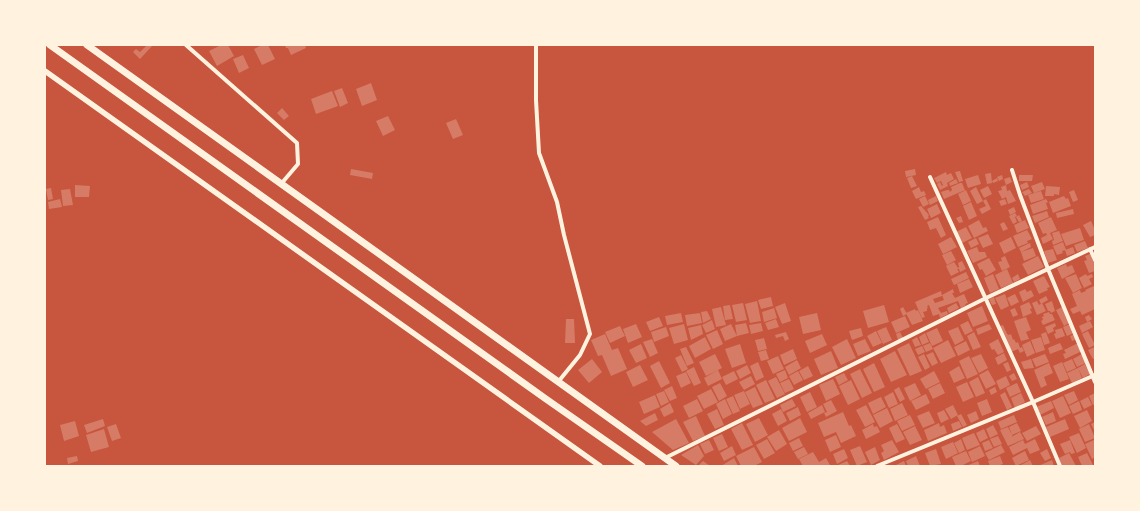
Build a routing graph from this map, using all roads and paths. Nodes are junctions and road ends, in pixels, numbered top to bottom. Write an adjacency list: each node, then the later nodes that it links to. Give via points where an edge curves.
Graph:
1 (50, 45): 20 (highway)
2 (87, 45): 8 (highway)
3 (186, 45): 8 (street, via 297,143 298,164)
4 (536, 45): 15 (street, via 539,153 556,202 590,334 580,355)
5 (45, 71): 19 (street)
6 (1012, 170): 12 (street)
7 (930, 177): 13 (street)
8 (281, 184): 15 (highway)
9 (1095, 247): 10 (street)
10 (1090, 249): 11 (street); 12 (street)
11 (1095, 260)
12 (1048, 269): 13 (street); 14 (street)
13 (986, 298): 17 (street); 18 (street)
14 (1094, 376): 16 (street); 17 (street)
15 (558, 382): 18 (highway)
16 (1095, 382)
17 (1033, 402): 22 (street); 23 (street)
18 (665, 458): 21 (highway)
19 (600, 466)
20 (642, 466)
21 (676, 466)
22 (877, 466)
23 (1060, 466)

